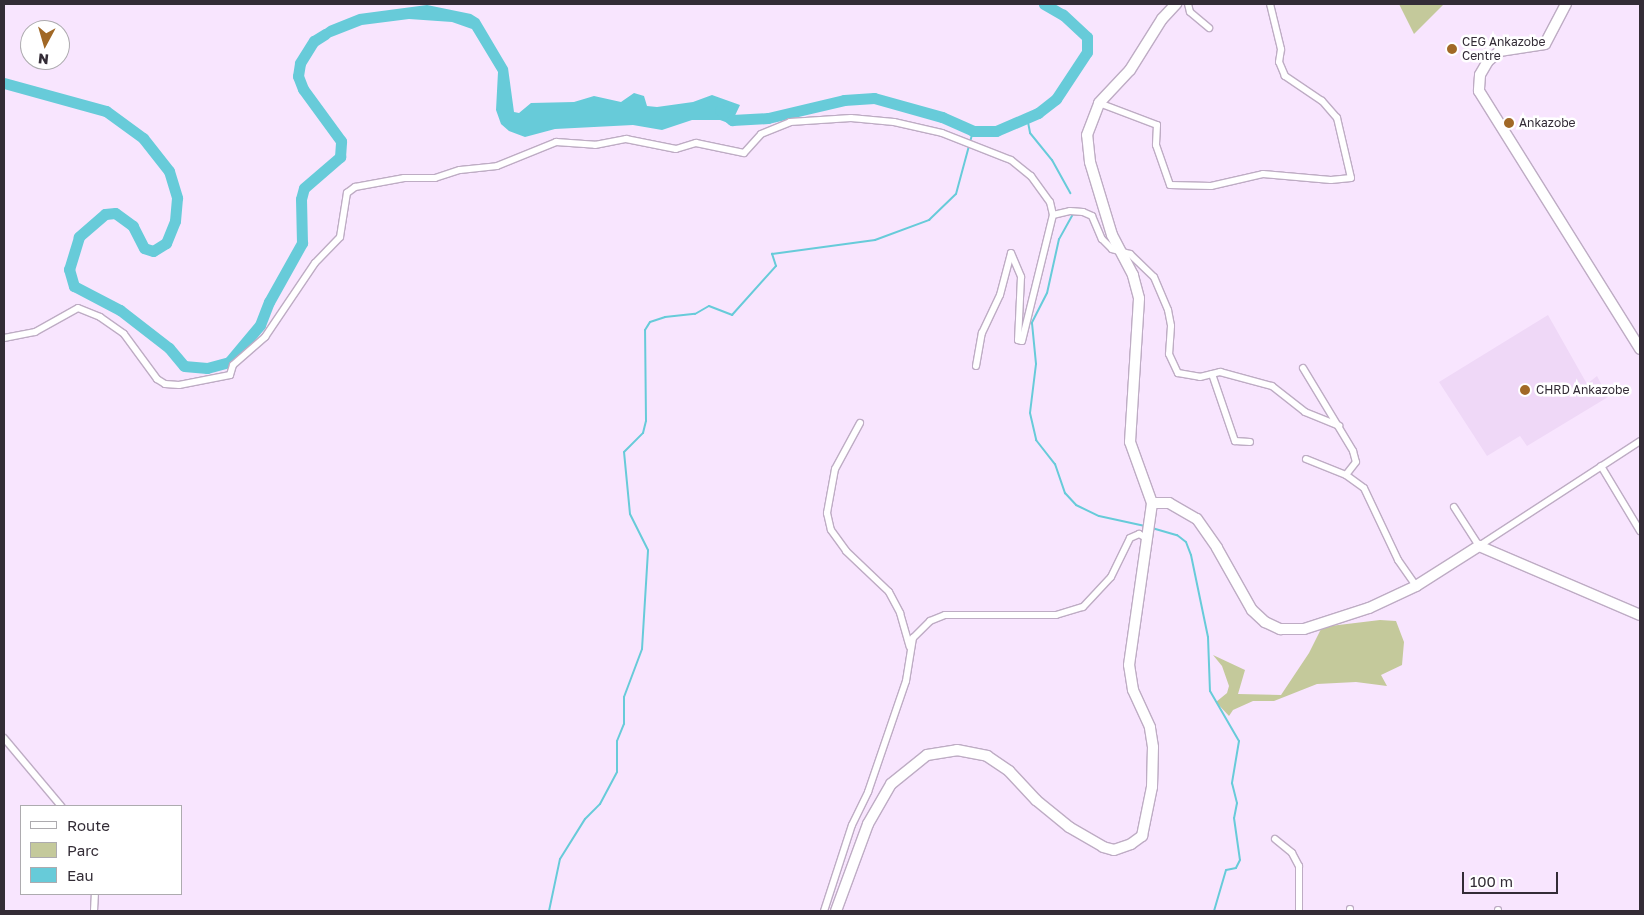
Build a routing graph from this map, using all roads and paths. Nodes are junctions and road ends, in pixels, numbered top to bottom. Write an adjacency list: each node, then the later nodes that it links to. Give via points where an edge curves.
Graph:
1 (1176, 4): 6 (main road, via 1162,19 1130,70)
2 (1188, 4): 5 (street, via 1190,12)
3 (1270, 4): 6 (street, via 1281,49 1279,62 1285,76 1322,102 1336,118 1351,178 1340,181 1263,174 1211,186 1170,185 1156,145 1157,125)
4 (1566, 4): 10 (main road, via 1545,44 1500,51 1488,61 1480,75 1479,91)
5 (1209, 28)
6 (1099, 103): 8 (main road, via 1087,135 1089,152 1112,235)
7 (1053, 215): 8 (street, via 1070,211 1092,216 1102,239); 9 (street, via 1050,202 1030,176 1011,160 942,134 904,125 850,118 781,124 761,134 744,153 696,143 676,149 626,139 594,145 556,142 497,166 460,170 435,178 404,178 355,186 347,193 340,237 315,263 265,338 233,365 230,375 179,385 165,384 153,374 124,334 100,317 78,308 35,332); 11 (street, via 1025,338 1018,340 1022,278 1011,253 1000,295 982,333)
8 (1124, 254): 13 (street, via 1130,254 1154,277 1168,310 1171,326 1169,354 1178,373 1190,377); 21 (main road, via 1139,298 1130,442)
9 (4, 338)
10 (1640, 349)
11 (976, 366)
12 (1303, 368): 15 (street)
13 (1212, 374): 15 (street, via 1220,372 1272,386 1305,412); 17 (street, via 1235,441)
14 (860, 423): 28 (street, via 835,469 827,513 831,530 846,551 888,592 900,613)
15 (1339, 426): 20 (street, via 1356,462)
16 (1640, 441): 19 (street)
17 (1250, 442)
18 (1306, 459): 20 (street)
19 (1601, 466): 23 (street); 25 (street)
20 (1346, 475): 26 (street, via 1364,488 1398,560)
21 (1152, 503): 24 (main road); 26 (main road, via 1169,503 1197,519 1218,548 1252,610 1264,622 1280,629 1304,629 1361,611)
22 (1454, 507): 25 (street)
23 (1640, 531)
24 (1147, 534): 28 (street, via 1130,538 1111,577 1083,606 1056,615 945,615 930,621 912,638); 35 (main road, via 1129,665 1133,690 1150,727 1152,747 1152,787 1142,836 1114,850 1103,847 1069,828 1009,771 986,756 956,750 927,755 890,784 868,824)
25 (1479, 546): 26 (main road); 27 (main road)
26 (1416, 586)
27 (1640, 615)
28 (911, 651): 34 (street, via 906,681 868,792 852,825)
29 (4, 738): 30 (street)
30 (60, 805)
31 (1275, 839): 36 (street, via 1292,853 1299,866)
32 (95, 895): 33 (street)
33 (94, 911)
34 (824, 911)
35 (836, 911)
36 (1299, 911)

